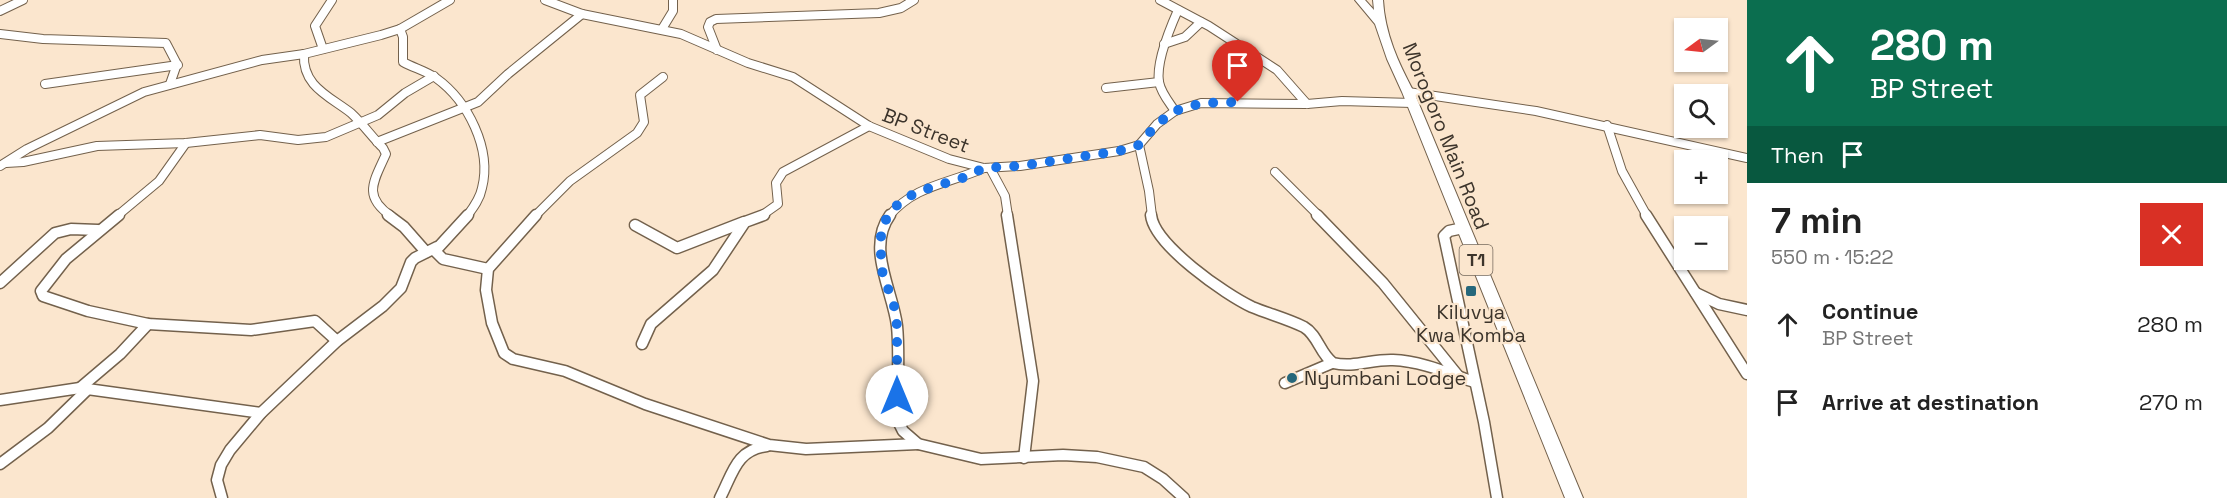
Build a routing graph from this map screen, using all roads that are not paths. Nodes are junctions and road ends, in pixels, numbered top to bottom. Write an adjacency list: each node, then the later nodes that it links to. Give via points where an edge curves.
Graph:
1 (23, 0): 11 (street)
2 (332, 0): 19 (street, via 315,26)
3 (450, 0): 15 (street)
4 (545, 0): 12 (street, BP Street)
5 (673, 0): 16 (street, via 673,11)
6 (914, 0): 20 (street, via 904,8 850,17 716,19 708,27)
7 (1160, 0): 10 (street)
8 (1360, 0): 14 (highway, Morogoro Main Road / T1)
9 (1378, 0): 14 (highway, Morogoro Main Road / T1)
10 (1178, 10): 13 (street); 18 (street)
11 (0, 11)
12 (582, 14): 16 (street, BP Street); 31 (street, via 487,96)
13 (1202, 22): 18 (street, via 1180,41); 30 (street, via 1277,70)
14 (1378, 22): 29 (highway, Morogoro Main Road / T1)
15 (400, 29): 19 (street); 23 (street, via 403,62)
16 (662, 29): 20 (street, BP Street)
17 (0, 34): 22 (street, via 166,43)
18 (1164, 44): 25 (street, via 1158,65)
19 (323, 49): 21 (street)
20 (717, 50): 35 (street, BP Street, via 793,77)
21 (304, 54): 27 (street, via 262,60); 33 (street, via 303,68 318,91 352,114)
22 (178, 64): 26 (street); 27 (street)
23 (434, 76): 31 (street); 33 (street)
24 (663, 77): 51 (street, via 638,99 643,126 570,181)
25 (1159, 82): 28 (street); 32 (street)
26 (45, 84)
27 (170, 84): 40 (street, via 92,116)
28 (1106, 88)
29 (1410, 98): 30 (street); 34 (street, via 1458,97); 45 (highway, Morogoro Main Road / T1)
30 (1307, 104): 32 (street, via 1215,102)
31 (464, 108): 36 (street); 48 (street, via 477,133 485,180 482,193 464,221)
32 (1175, 111): 38 (street)
33 (359, 124): 36 (street); 37 (street, via 310,140 260,135)
34 (1607, 125): 39 (street); 53 (street, via 1622,171)
35 (869, 126): 41 (street, BP Street, via 949,159); 43 (street, via 783,172 775,185 778,204 765,215)
36 (376, 142): 47 (street, via 386,154 372,189 373,200 404,226)
37 (186, 143): 40 (street, via 97,146); 46 (street, via 158,182)
38 (1139, 145): 41 (street, BP Street); 58 (street, via 1152,221 1167,243 1230,295 1306,328)
39 (1747, 158)
40 (2, 165)
41 (987, 168): 66 (street, via 917,192 900,202 881,229 881,268 897,326 897,419 903,431); 68 (street, via 1008,203 1033,381)
42 (1275, 172): 60 (street, via 1334,231)
43 (745, 222): 44 (street, via 677,248); 57 (street, via 713,270 651,324)
44 (635, 225)
45 (1463, 228): 61 (street, via 1444,236); 74 (highway, Morogoro Main Road / T1)
46 (98, 230): 52 (street, via 55,233); 55 (street, via 58,269 41,291 43,296)
47 (416, 245): 49 (street); 50 (street)
48 (437, 247): 49 (street); 51 (street, via 435,251 443,259)
49 (426, 252): 50 (street)
50 (415, 258): 56 (street, via 401,288)
51 (488, 269): 67 (street, via 488,303 504,353 513,359 565,371 645,404)
52 (0, 283)
53 (1696, 293): 54 (street, via 1719,304); 59 (street)
54 (1747, 310)
55 (148, 324): 56 (street, via 251,330 315,321); 63 (street)
56 (337, 341): 65 (street)
57 (642, 344)
58 (1332, 363): 60 (street, via 1392,360); 62 (street)
59 (1747, 374)
60 (1459, 376): 61 (street)
61 (1474, 382): 73 (street)
62 (1285, 384)
63 (84, 389): 64 (street); 65 (street); 69 (street, via 48,428)
64 (0, 400)
65 (261, 413): 70 (street, via 221,465 217,480)
66 (918, 444): 67 (street, via 806,449); 68 (street, via 981,459)
67 (769, 446): 71 (street, via 753,448 742,455)
68 (1024, 458): 72 (street, via 1097,457 1144,467)
69 (0, 464)
70 (222, 498)
71 (720, 498)
72 (1184, 498)
73 (1497, 498)
74 (1574, 498)

